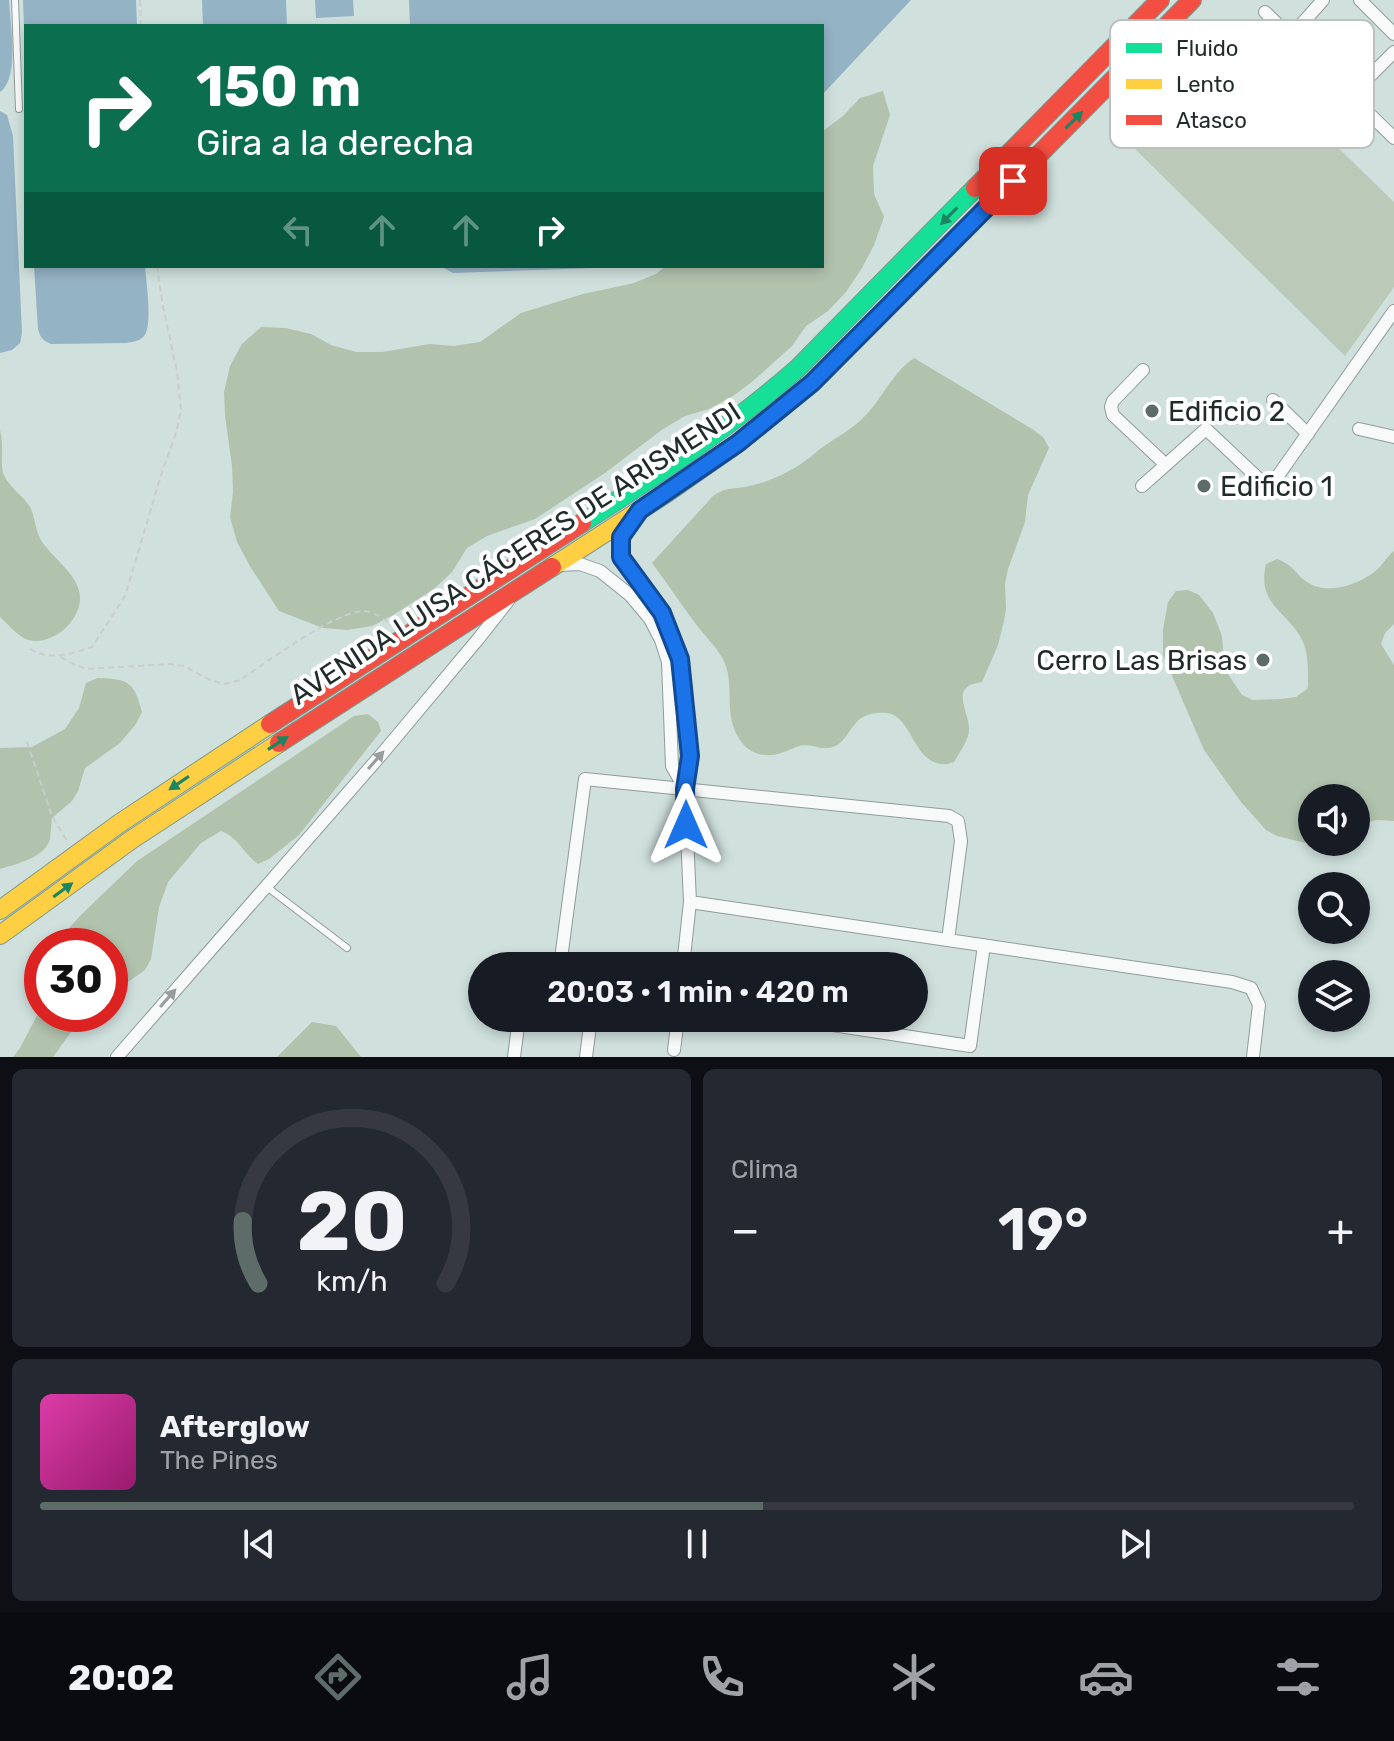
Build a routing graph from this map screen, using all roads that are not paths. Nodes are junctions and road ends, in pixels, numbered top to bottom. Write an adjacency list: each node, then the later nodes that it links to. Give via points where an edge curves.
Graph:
1 (15, 0): 20 (lane)
2 (1151, 0): 8 (main road)
3 (1160, 0): 9 (main road, AVENIDA LUISA CÁCERES DE ARISMENDI)
4 (1192, 0): 10 (main road, AVENIDA LUISA CÁCERES DE ARISMENDI, one-way to 4)
5 (1323, 0): 12 (street)
6 (1360, 0): 13 (street)
7 (1265, 12): 11 (street)
8 (1135, 20)
9 (1140, 20)
10 (1172, 20)
11 (1274, 20)
12 (1305, 20)
13 (1394, 34)
14 (1110, 50): 17 (main road)
15 (1110, 51): 17 (main road, AVENIDA LUISA CÁCERES DE ARISMENDI)
16 (1394, 52): 18 (street)
17 (1107, 54): 40 (main road, AVENIDA LUISA CÁCERES DE ARISMENDI, one-way to 40, via 798,368 726,427 120,823)
18 (1374, 72)
19 (1110, 83): 31 (main road, AVENIDA LUISA CÁCERES DE ARISMENDI, one-way to 19, via 738,443 812,383)
20 (19, 109)
21 (1374, 118): 22 (street)
22 (1394, 138)
23 (1394, 311): 27 (street)
24 (1143, 370): 29 (street, via 1111,407 1113,415)
25 (1273, 400): 27 (street)
26 (1359, 429): 28 (street)
27 (1308, 434): 29 (street, via 1275,480 1268,482 1206,429)
28 (1394, 437)
29 (1166, 465): 30 (street)
30 (1142, 486)
31 (640, 510): 32 (main road, AVENIDA LUISA CÁCERES DE ARISMENDI); 34 (street, via 621,537 621,557 662,613)
32 (554, 565): 33 (main road, AVENIDA LUISA CÁCERES DE ARISMENDI); 34 (street, via 580,564 600,571 630,595)
33 (518, 588): 38 (street, one-way to 33); 41 (main road, AVENIDA LUISA CÁCERES DE ARISMENDI, one-way to 33, via 158,822)
34 (666, 638): 35 (street); 36 (street, via 680,659)
35 (671, 737): 36 (street); 37 (street, via 672,766)
36 (688, 737): 37 (street)
37 (685, 789): 39 (street); 42 (street, via 958,821 961,841); 45 (street, via 585,779)
38 (266, 887): 44 (lane); 52 (street, one-way to 38)
39 (690, 902): 42 (street); 46 (street)
40 (0, 910)
41 (0, 935)
42 (948, 940): 43 (street)
43 (984, 945): 50 (street, via 970,1046); 55 (street, via 1251,988 1259,1005)
44 (347, 948)
45 (562, 952)
46 (685, 952)
47 (517, 1032): 53 (street)
48 (589, 1032): 54 (street)
49 (676, 1032): 51 (street)
50 (878, 1032)
51 (674, 1050)
52 (117, 1057)
53 (514, 1057)
54 (586, 1057)
55 (1253, 1057)

